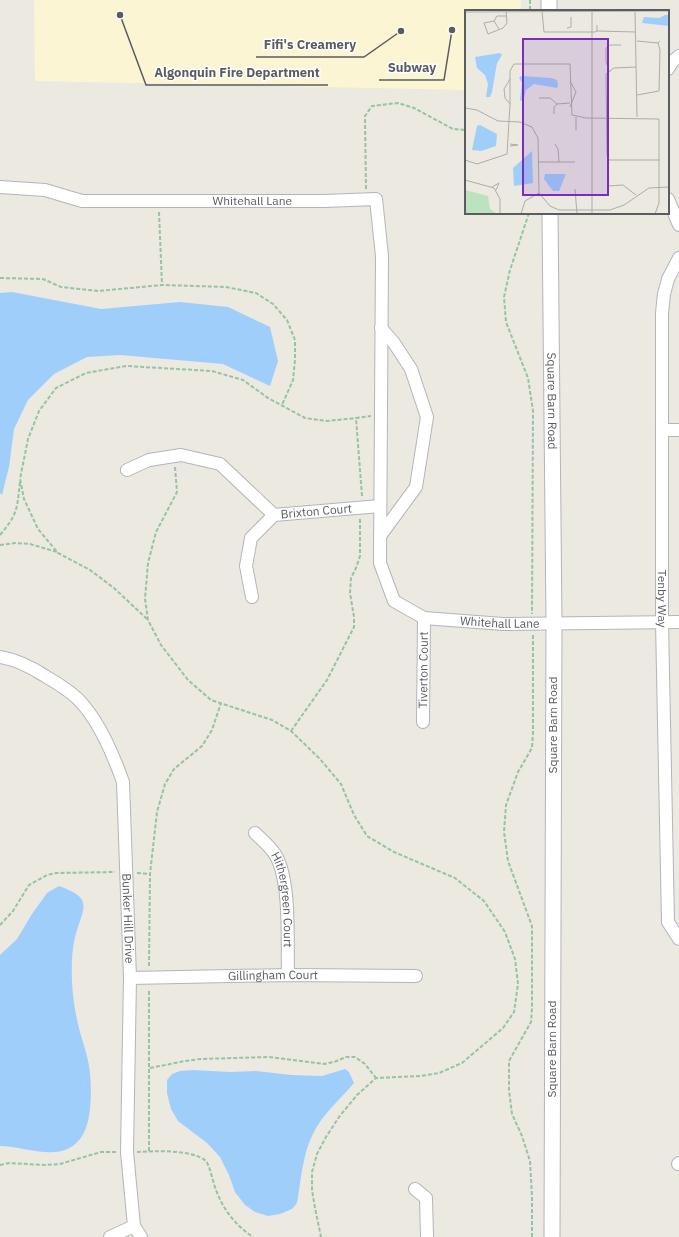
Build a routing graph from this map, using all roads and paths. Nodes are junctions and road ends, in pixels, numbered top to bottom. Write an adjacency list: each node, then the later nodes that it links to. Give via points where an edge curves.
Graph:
1 (548, 0): 2 (street)
2 (549, 10)
3 (679, 56): 4 (street)
4 (669, 67)
5 (465, 130): 7 (path, via 453,129 414,108 398,103 372,106 365,116)
6 (0, 187): 8 (street, Whitehall Lane, via 45,190 82,201)
7 (366, 199): 8 (street, Whitehall Lane); 16 (street, Whitehall Lane, via 376,199 382,256)
8 (159, 200): 15 (path)
9 (669, 201): 12 (street)
10 (529, 214): 38 (path, via 513,258 504,297 506,322 528,378 534,411)
11 (550, 214): 35 (street, Square Barn Road)
12 (679, 226)
13 (679, 258): 20 (street, Tenby Way, via 668,279 662,313)
14 (0, 278): 15 (path, via 43,279 60,287 98,291)
15 (162, 285): 17 (path, via 226,287 256,293 273,304 286,320 295,340 293,380)
16 (381, 328): 18 (street, Whitehall Lane); 29 (street, via 411,369 427,417 416,487)
17 (282, 405): 19 (path, via 305,418 327,421); 24 (path, via 243,380 212,371 126,366 86,373 56,388 39,411 28,439)
18 (380, 414): 19 (path); 25 (street, Whitehall Lane)
19 (356, 418): 26 (path, via 362,494)
20 (662, 430): 21 (street); 36 (street, Tenby Way)
21 (679, 430)
22 (174, 456): 23 (street, via 149,460); 27 (street, via 181,455 220,464); 34 (path, via 177,492 156,532 148,563)
23 (127, 470)
24 (20, 479): 28 (path, via 17,510 12,521); 31 (path, via 24,499 38,529)
25 (380, 506): 26 (street, Brixton Court); 29 (street, Whitehall Lane)
26 (360, 508): 27 (street, Brixton Court); 42 (path, via 360,556 351,578 350,593 354,627 328,680)
27 (274, 515): 32 (street, Brixton Court, via 251,538 246,566)
28 (0, 535)
29 (380, 536): 33 (street, Whitehall Lane, via 380,563 394,601)
30 (0, 545): 31 (path, via 30,544)
31 (58, 553): 34 (path, via 90,570 114,588)
32 (252, 597)
33 (424, 618): 38 (street, Whitehall Lane, via 503,624); 41 (street, Tiverton Court)
34 (148, 620): 40 (path, via 161,645 188,680 211,700)
35 (554, 622): 36 (street, Whitehall Lane); 38 (street, Whitehall Lane); 65 (street, Square Barn Road)
36 (662, 622): 37 (street, Whitehall Lane); 47 (street, Tenby Way, via 668,922)
37 (679, 622)
38 (532, 623): 64 (path, via 532,748 518,772 506,805 504,832 508,861 532,926 531,1022 509,1060 509,1090 512,1114 530,1161)
39 (0, 657): 44 (street, Bunker Hill Drive, via 28,666 72,694 88,711 103,734 124,782)
40 (221, 703): 42 (path, via 272,720); 45 (path, via 212,730 202,746 174,769 165,784 157,812)
41 (423, 722)
42 (291, 732): 53 (path, via 320,759 341,784 366,836 394,852 455,878 484,900 505,932 516,959 518,984 514,1012 503,1028 489,1040 462,1062 439,1073)
43 (255, 833): 48 (street, Hithergreen Court, via 276,855 284,876)
44 (127, 872): 45 (path); 46 (path, via 56,872 47,875 29,885 13,911); 50 (street, Bunker Hill Drive)
45 (150, 874): 51 (path)
46 (0, 925)
47 (679, 939)
48 (288, 975): 49 (street, Gillingham Court); 51 (street, Gillingham Court)
49 (416, 976)
50 (130, 978): 51 (street, Gillingham Court); 55 (street, Bunker Hill Drive)
51 (149, 978): 52 (path)
52 (150, 1068): 53 (path, via 185,1060 269,1057 324,1064 355,1057 365,1064); 54 (path)
53 (376, 1078): 62 (path, via 357,1095 339,1117 317,1154 312,1172 312,1190)
54 (149, 1151): 55 (path); 61 (path, via 197,1156 207,1162 216,1191 230,1216 240,1229)
55 (127, 1152): 56 (path, via 101,1152 54,1164); 58 (street, Bunker Hill Drive)
56 (0, 1165)
57 (415, 1189): 63 (street, via 426,1198)
58 (134, 1226): 59 (street); 60 (street)
59 (110, 1237)
60 (142, 1237)
61 (253, 1237)
62 (321, 1237)
63 (427, 1237)
64 (532, 1237)
65 (552, 1237)

